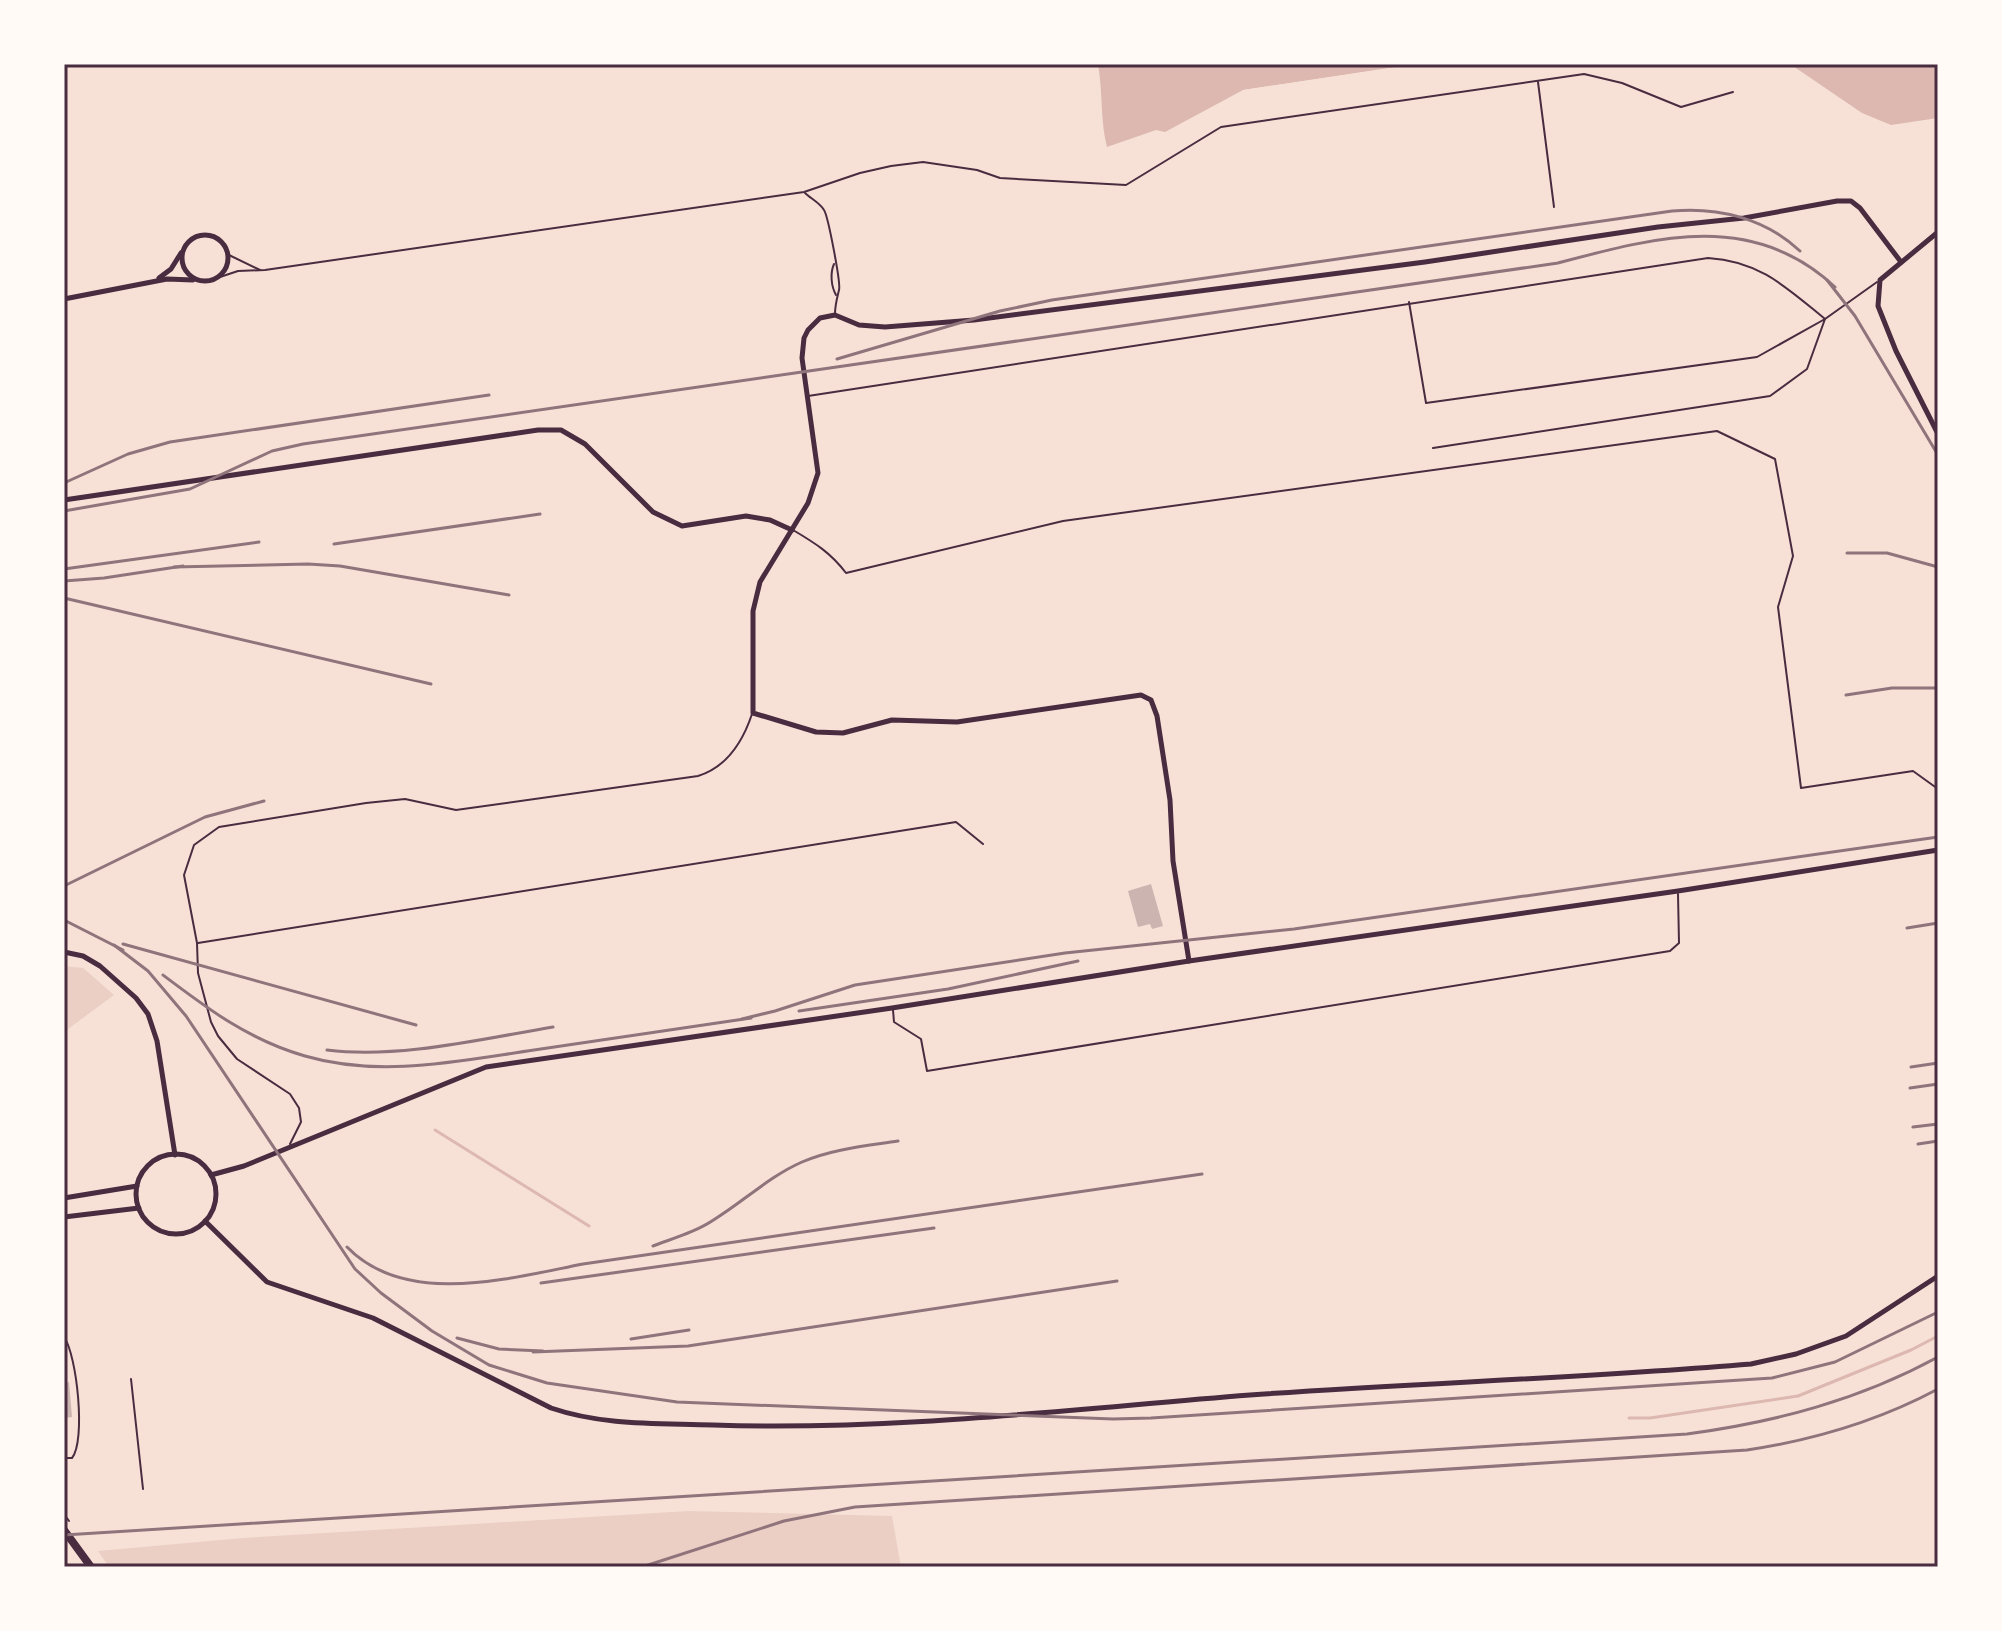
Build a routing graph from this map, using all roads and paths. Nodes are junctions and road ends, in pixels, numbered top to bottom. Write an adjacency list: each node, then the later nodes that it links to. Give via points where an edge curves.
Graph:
1 (1538, 81): 2 (lane, via 1584,74 1681,107); 3 (lane, via 1221,127 1126,185 1000,178 923,162 860,173); 4 (lane)
2 (1733, 92)
3 (804, 192): 9 (lane, via 824,209); 10 (lane)
4 (1554, 207)
5 (1938, 232): 8 (street)
6 (185, 247): 7 (street, via 207,235 219,240); 12 (street, via 184,267); 14 (street, via 171,269)
7 (227, 254): 10 (lane); 11 (street, via 225,268)
8 (1901, 262): 13 (street); 18 (street, via 1860,208 1851,201 1837,201 1425,262 974,320 885,327 859,325)
9 (835, 263): 15 (lane); 15 (lane)
10 (265, 270): 11 (lane)
11 (214, 279): 12 (street)
12 (199, 280): 14 (street)
13 (1880, 280): 19 (lane); 21 (street, via 1878,306)
14 (151, 283): 16 (street)
15 (836, 295): 18 (lane)
16 (64, 299)
17 (1409, 302): 19 (lane, via 1708,258 1770,275); 19 (lane, via 1426,403 1757,357); 20 (lane)
18 (835, 315): 20 (street, via 820,318 804,338)
19 (1825, 319): 22 (lane, via 1807,369 1770,396)
20 (807, 396): 24 (street, via 818,473)
21 (1938, 434)
22 (1433, 448)
23 (64, 500): 24 (street, via 561,430 585,444 653,512 682,526 746,516)
24 (792, 530): 25 (street, via 760,582 753,611); 26 (lane, via 822,547 846,573 1063,521 1717,431 1775,459 1793,556 1778,607 1801,788 1913,771)
25 (753, 713): 30 (lane, via 722,763 711,772 682,779 456,810 418,800 392,800 219,827 194,845 184,875); 32 (street, via 829,734 892,720 957,722 1141,695 1151,700 1164,758)
26 (1938, 789)
27 (983, 844): 30 (lane, via 956,822)
28 (1938, 850): 29 (street)
29 (1678, 891): 32 (street); 33 (lane, via 1679,943 1670,951 927,1071 921,1039 894,1022)
30 (197, 943): 34 (lane, via 203,996 218,1036 237,1059 283,1088 299,1108 299,1129)
31 (64, 952): 35 (street, via 100,966 148,1014)
32 (1189, 961): 33 (street)
33 (892, 1008): 34 (street, via 486,1067)
34 (281, 1150): 36 (street)
35 (175, 1155): 36 (street, via 195,1159); 37 (street, via 148,1166)
36 (211, 1175): 41 (street, via 216,1197)
37 (137, 1186): 38 (street); 39 (street)
38 (64, 1198)
39 (139, 1208): 40 (street); 41 (street, via 153,1226 169,1234 192,1231)
40 (64, 1217)
41 (205, 1221): 42 (street, via 267,1282 373,1318 551,1408 609,1422 758,1426 975,1418 1751,1364 1846,1336)
42 (1938, 1276)
43 (64, 1337): 45 (lane, via 74,1367 78,1451)
44 (131, 1379): 46 (path)
45 (64, 1458)
46 (143, 1489)
47 (64, 1530): 48 (main road)
48 (91, 1567)

